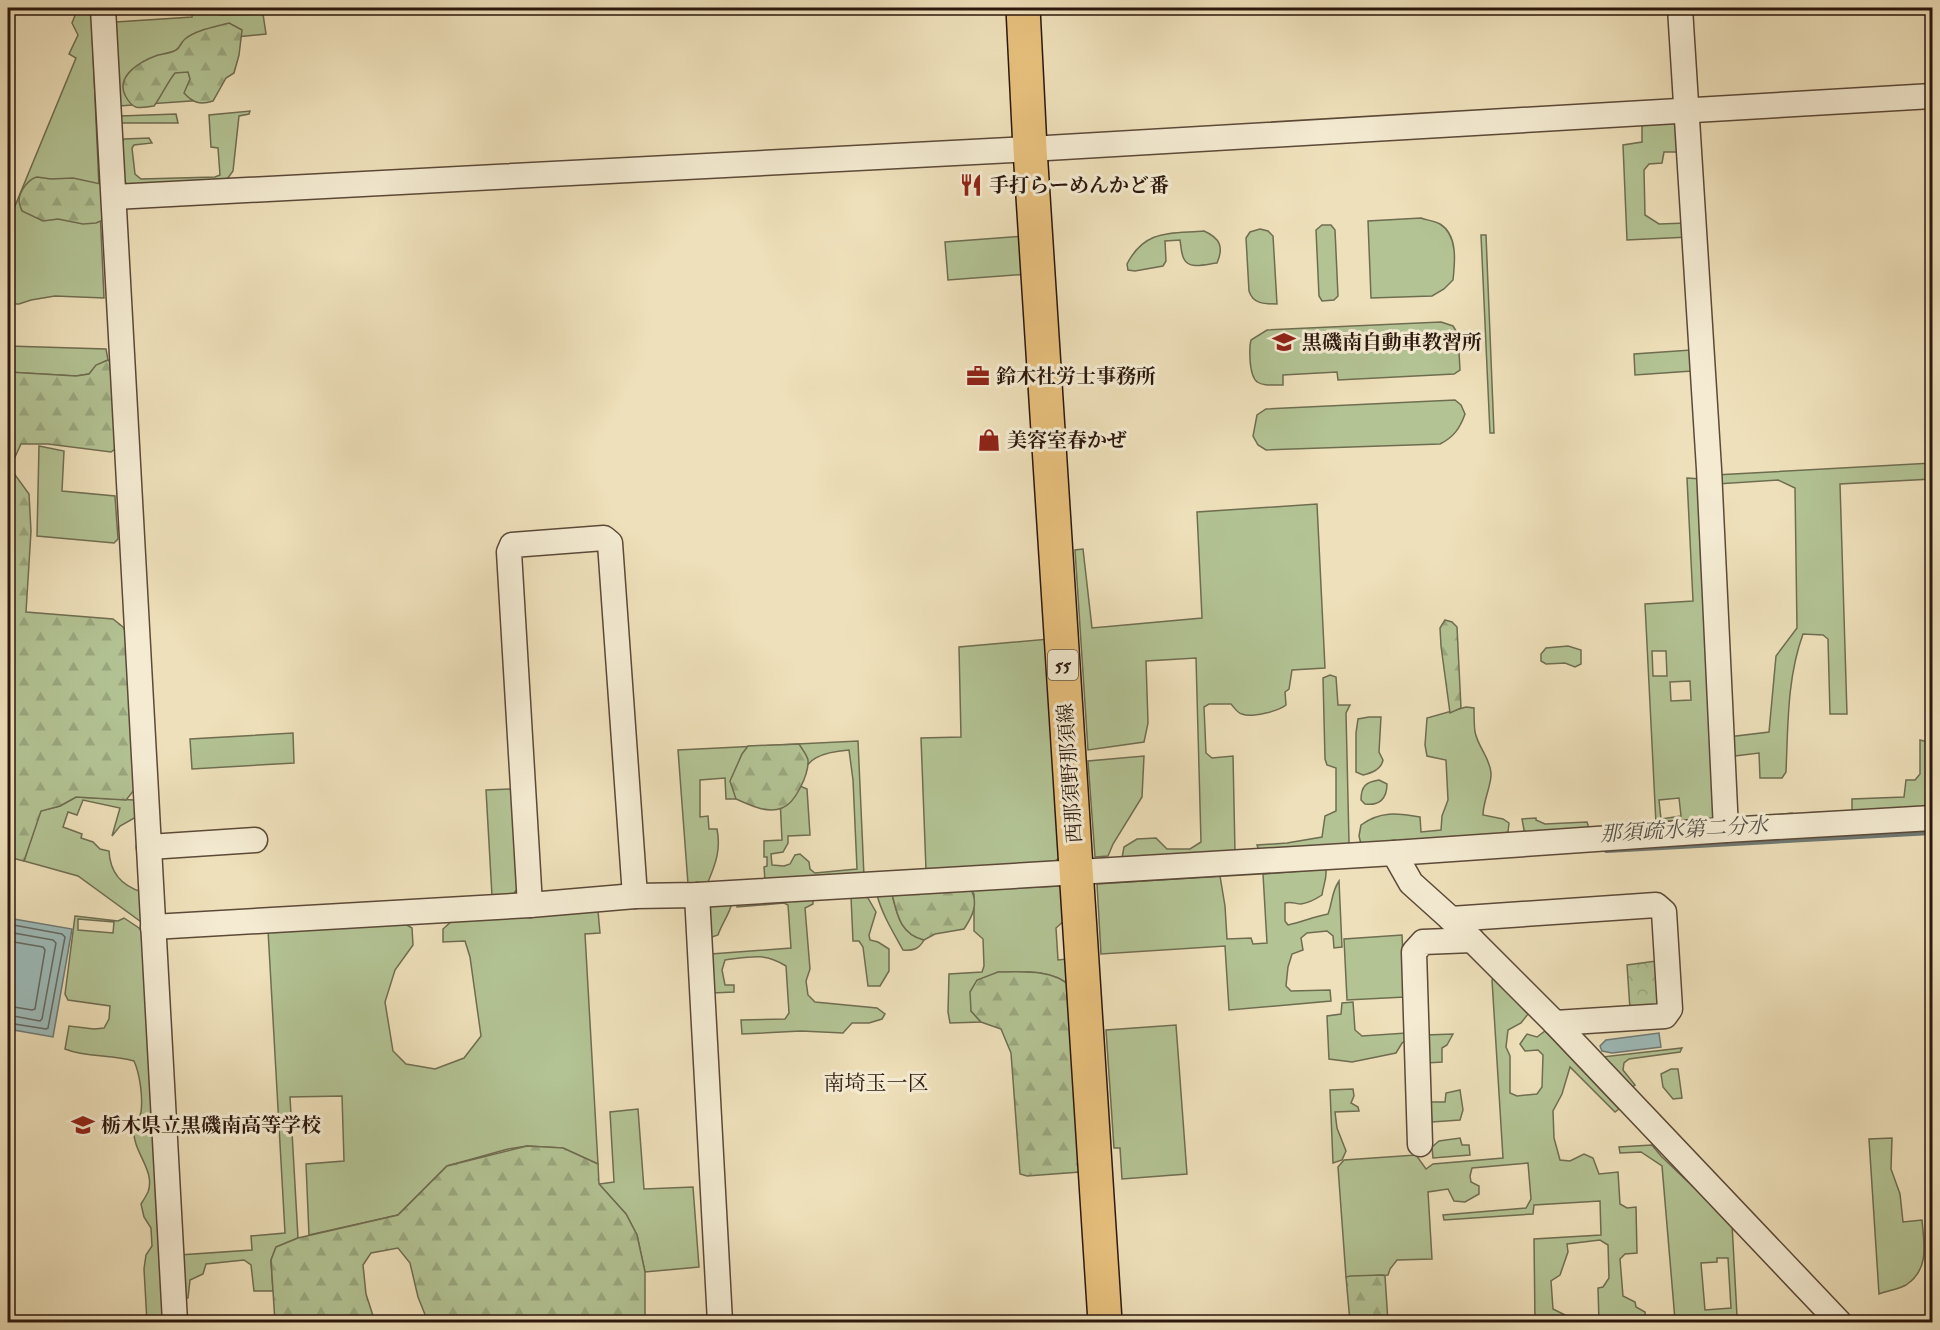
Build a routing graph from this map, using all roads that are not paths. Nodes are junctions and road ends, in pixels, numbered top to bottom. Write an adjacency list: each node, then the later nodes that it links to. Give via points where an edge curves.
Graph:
1 (103, 8): 7 (street)
2 (1023, 8): 6 (main road, 西那須野那須線 / 55)
3 (1680, 8): 5 (street)
4 (1932, 96): 5 (street)
5 (1686, 111): 6 (street); 9 (street, via 1709,469)
6 (1030, 149): 7 (street); 13 (main road, 西那須野那須線 / 55)
7 (114, 198): 11 (street)
8 (1932, 818): 9 (street)
9 (1726, 830): 12 (street)
10 (255, 840): 11 (street)
11 (148, 847): 18 (street)
12 (1394, 853): 13 (street); 17 (street, via 1411,883)
13 (1077, 872): 14 (street); 24 (main road, 西那須野那須線 / 55)
14 (697, 894): 15 (street); 23 (street)
15 (635, 896): 16 (street); 16 (street, via 610,543 604,538 512,545 509,552)
16 (530, 905): 18 (street)
17 (1451, 919): 19 (street); 20 (street, via 1656,905 1664,912 1670,1009 1665,1016)
18 (153, 927): 22 (street)
19 (1472, 940): 20 (street); 21 (street, via 1423,942 1414,952)
20 (1555, 1023): 25 (street)
21 (1420, 1144)
22 (175, 1323)
23 (720, 1323)
24 (1105, 1323)
25 (1839, 1323)

